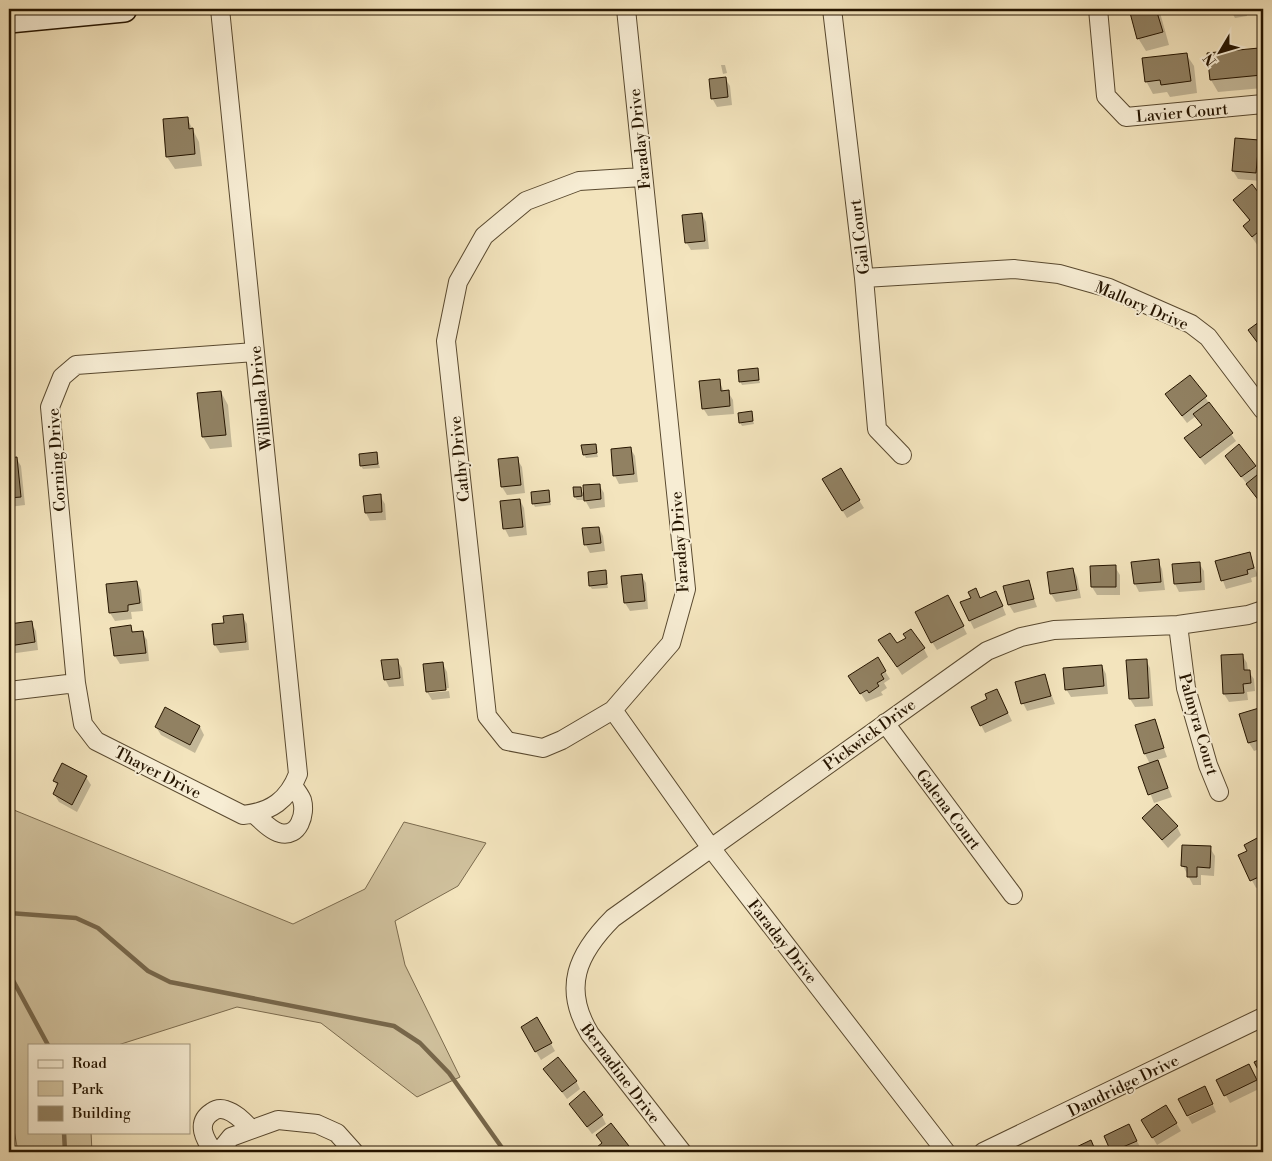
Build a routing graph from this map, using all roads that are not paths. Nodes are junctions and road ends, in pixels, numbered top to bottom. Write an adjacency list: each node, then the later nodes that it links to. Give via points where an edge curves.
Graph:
1 (124, 9): 6 (street)
2 (220, 9): 10 (street, Willinda Drive)
3 (626, 9): 8 (street, Faraday Drive)
4 (832, 9): 9 (street, Gail Court)
5 (1098, 9): 7 (street, Lavier Court, via 1106,96 1126,117)
6 (9, 20)
7 (1263, 104)
8 (642, 177): 17 (street, Faraday Drive, via 686,589 671,643); 17 (street, Cathy Drive, via 579,181 526,201 484,236 458,282 446,341 487,716 507,741 543,748)
9 (864, 278): 11 (street, Mallory Drive, via 1014,269 1059,274 1109,288 1191,324 1208,337); 12 (street, Gail Court, via 877,429)
10 (255, 352): 15 (street, Corning Drive, via 76,365 62,377 50,407); 19 (street, Willinda Drive, via 298,774)
11 (1263, 410)
12 (902, 455)
13 (1263, 610): 14 (street, Pickwick Drive)
14 (1178, 625): 18 (street, Pickwick Drive, via 1054,630 1021,637 987,651); 20 (street, Palmyra Court, via 1186,688)
15 (76, 683): 16 (street); 21 (street, Thayer Drive, via 83,724 96,741 243,815)
16 (9, 691)
17 (613, 710): 22 (street, Faraday Drive)
18 (885, 723): 22 (street, Pickwick Drive); 23 (street, Galena Court)
19 (293, 786): 21 (street, Willinda Drive, via 278,805); 21 (street, via 302,800 300,826 280,834)
20 (1219, 792)
21 (254, 814)
22 (711, 848): 24 (street, Pickwick Drive, via 613,918 595,935 575,974); 31 (street, Faraday Drive)
23 (1013, 896)
24 (579, 1016): 30 (street, Bernadine Drive)
25 (1263, 1017): 32 (street, Dandridge Drive)
26 (251, 1128): 27 (street, via 227,1110 217,1109 208,1114 202,1131); 28 (street, via 231,1137); 29 (street, via 278,1120 300,1120 338,1133)
27 (214, 1152)
28 (219, 1152)
29 (354, 1152)
30 (682, 1152)
31 (946, 1152)
32 (983, 1152)

